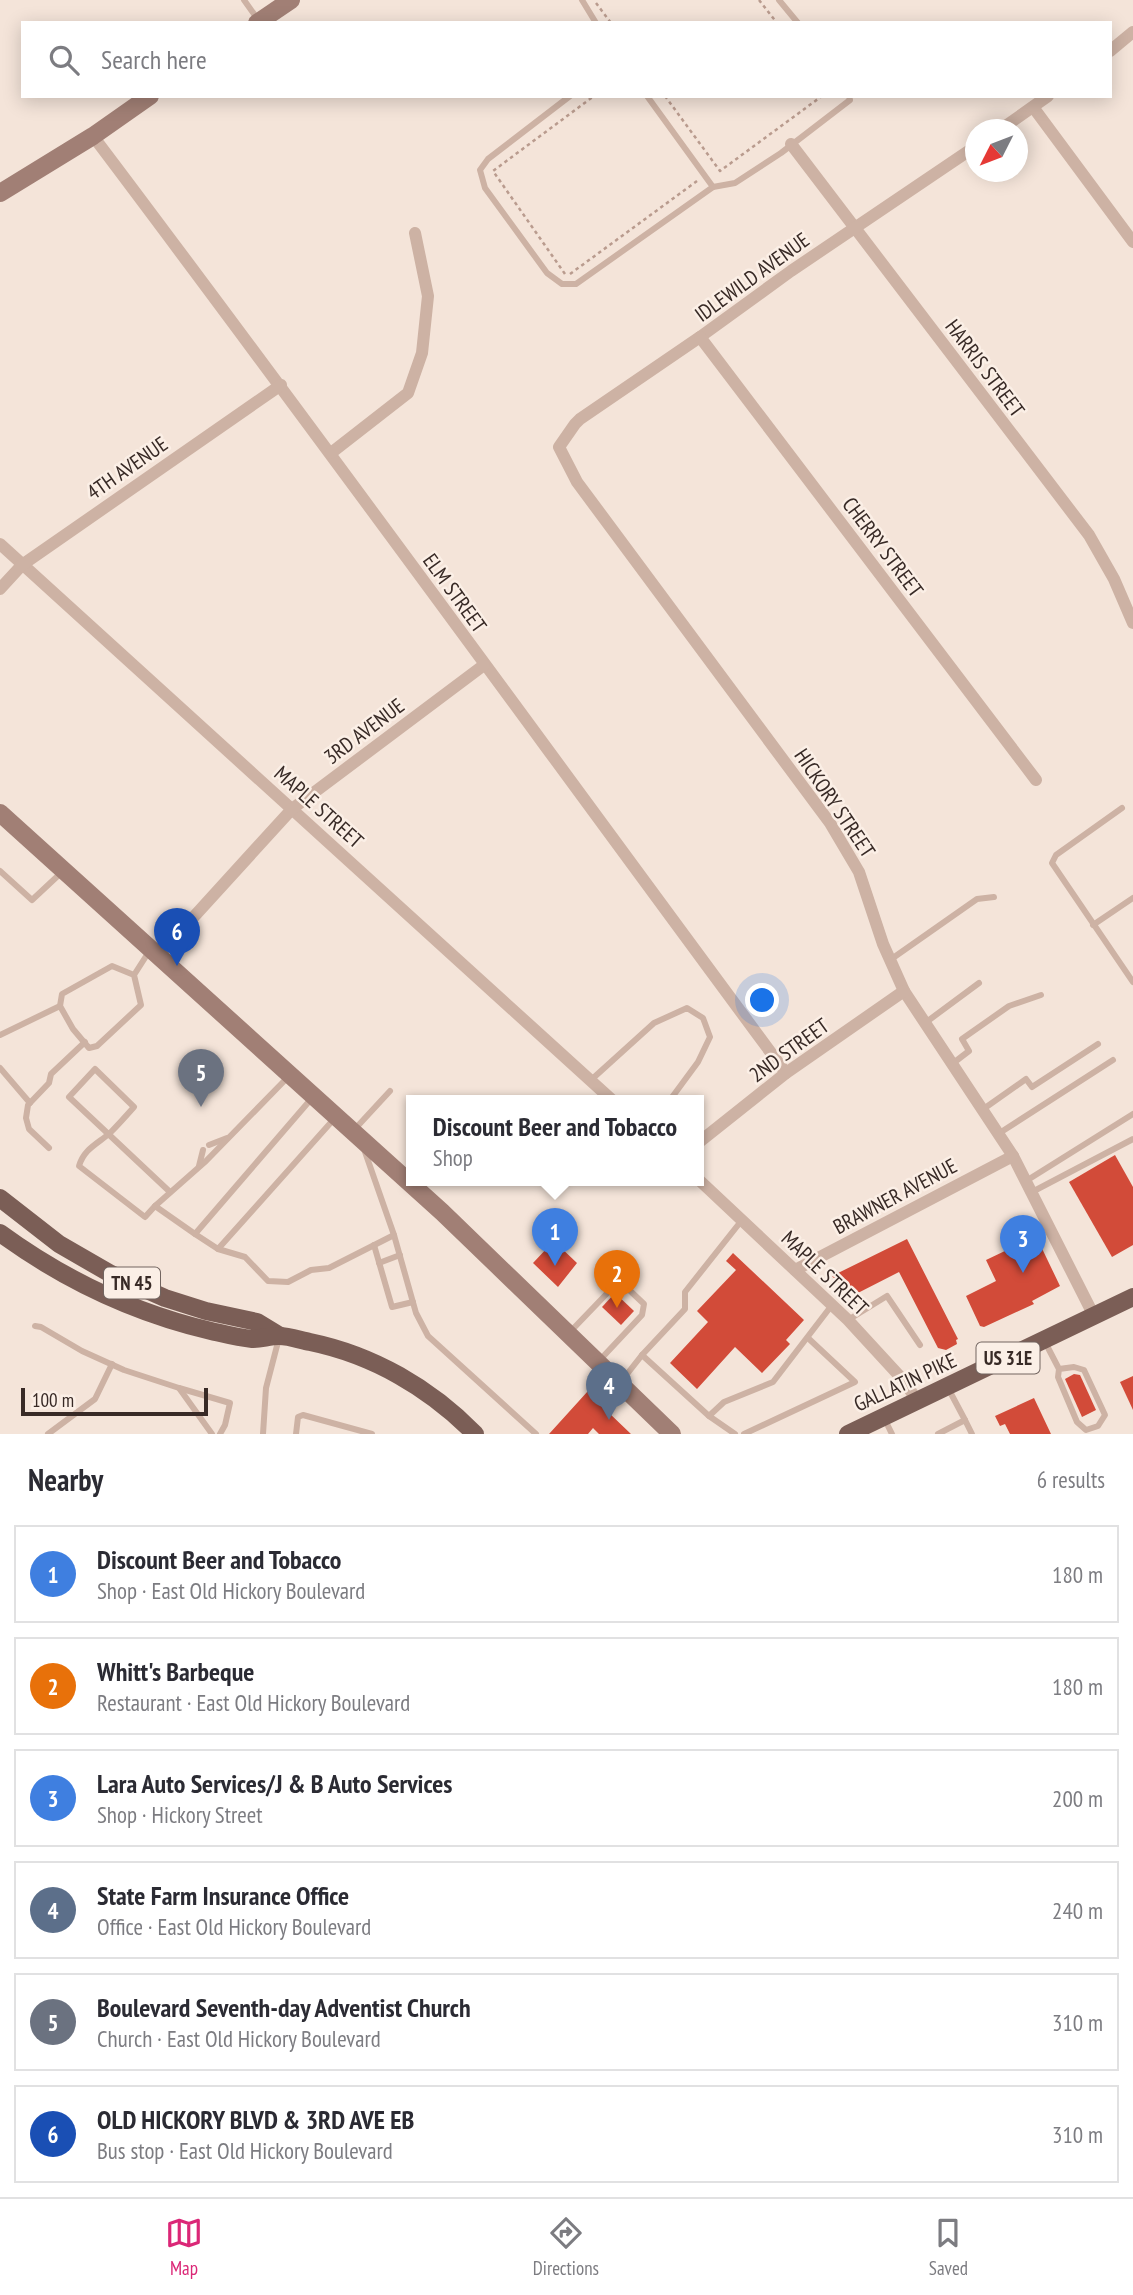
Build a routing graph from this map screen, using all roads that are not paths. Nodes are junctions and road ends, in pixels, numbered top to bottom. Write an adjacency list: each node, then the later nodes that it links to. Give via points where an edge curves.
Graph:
1 (244, 0): 5 (lane)
2 (582, 0): 7 (lane)
3 (779, 0): 8 (lane)
4 (282, 2): 6 (street)
5 (257, 21)
6 (259, 21)
7 (595, 21)
8 (796, 21)
9 (1133, 32): 10 (street)
10 (1112, 49)
11 (147, 98): 18 (street)
12 (567, 98): 21 (lane, via 480,170 485,188 547,273 562,284 576,284)
13 (648, 98): 21 (lane)
14 (850, 98): 19 (lane)
15 (1045, 98): 16 (street)
16 (1033, 107): 17 (street); 25 (street)
17 (1016, 119)
18 (93, 135): 22 (street); 27 (street, ELM STREET)
19 (791, 144): 21 (lane, via 735,183); 23 (street, HARRIS STREET)
20 (965, 153): 23 (street, IDLEWILD AVENUE)
21 (713, 187)
22 (0, 193)
23 (854, 228): 26 (street, IDLEWILD AVENUE); 33 (street, HARRIS STREET, via 1089,535)
24 (415, 233): 29 (street, via 428,296 422,353 408,393)
25 (1133, 242)
26 (700, 337): 28 (street, IDLEWILD AVENUE, via 575,424); 35 (street, CHERRY STREET)
27 (281, 385): 29 (street, ELM STREET); 31 (street, 4TH AVENUE)
28 (559, 447): 45 (street, HICKORY STREET, via 577,482 830,822 859,872)
29 (331, 453): 34 (street, ELM STREET)
30 (0, 544): 31 (street, MAPLE STREET)
31 (22, 565): 32 (street, 4TH AVENUE); 37 (street, MAPLE STREET)
32 (0, 589)
33 (1133, 623)
34 (484, 665): 37 (street, 3RD AVENUE); 59 (street, ELM STREET)
35 (1036, 780)
36 (1122, 808): 43 (lane, via 1056,855 1052,863)
37 (292, 809): 44 (street, 3RD AVENUE); 61 (street, MAPLE STREET)
38 (0, 813): 39 (street)
39 (64, 870): 40 (lane, via 32,900); 44 (street)
40 (0, 871)
41 (994, 897): 45 (lane, via 977,899)
42 (1133, 898): 43 (lane)
43 (1093, 925): 47 (lane)
44 (155, 952): 46 (lane); 60 (street)
45 (890, 960): 49 (street, HICKORY STREET)
46 (134, 975): 51 (lane, via 112,966 62,993); 54 (lane, via 141,1005 97,1046 89,1048)
47 (1133, 982)
48 (979, 983): 52 (lane)
49 (904, 991): 52 (street, HICKORY STREET); 59 (street, 2ND STREET)
50 (1041, 995): 57 (lane, via 1009,1006 962,1040 969,1051)
51 (60, 1006): 53 (lane); 54 (lane)
52 (925, 1023): 57 (street, HICKORY STREET)
53 (0, 1035)
54 (85, 1042): 66 (lane)
55 (1098, 1044): 67 (lane, via 1032,1087 1026,1079)
56 (1113, 1060): 72 (lane)
57 (952, 1064): 67 (street, HICKORY STREET)
58 (0, 1069): 66 (lane)
59 (786, 1073): 74 (street, 2ND STREET)
60 (290, 1075): 65 (street); 73 (lane)
61 (591, 1080): 63 (street, MAPLE STREET); 64 (lane, via 654,1023 687,1008 703,1018 710,1037)
62 (390, 1091): 71 (lane)
63 (607, 1095)
64 (674, 1095)
65 (314, 1096): 69 (street); 90 (lane)
66 (30, 1102): 77 (lane, via 29,1129)
67 (982, 1110): 72 (street, HICKORY STREET)
68 (1133, 1114): 84 (lane)
69 (336, 1116): 71 (street); 93 (lane)
70 (108, 1134): 70 (lane, via 134,1107 95,1069 69,1097); 85 (lane); 87 (lane, via 88,1149 79,1166 145,1216)
71 (356, 1134): 81 (street); 91 (lane)
72 (998, 1134): 79 (street, HICKORY STREET)
73 (229, 1138): 76 (lane); 80 (lane)
74 (704, 1138)
75 (1133, 1139): 84 (lane)
76 (209, 1144)
77 (49, 1148)
78 (202, 1150): 80 (lane)
79 (1013, 1156): 84 (street, HICKORY STREET); 96 (street, BRAWNER AVENUE)
80 (198, 1168): 85 (lane)
81 (406, 1179)
82 (704, 1185): 88 (street, MAPLE STREET)
83 (413, 1186): 103 (street)
84 (1029, 1186): 100 (street, HICKORY STREET)
85 (170, 1192): 87 (lane)
86 (0, 1198): 104 (main road, TN 45, via 59,1244 111,1274 165,1298 257,1322)
87 (155, 1206): 90 (lane)
88 (742, 1220): 96 (street, MAPLE STREET); 108 (lane, via 685,1292 685,1309)
89 (0, 1233): 104 (main road, TN 45, via 56,1270 141,1310 211,1331 254,1339)
90 (195, 1234): 93 (lane)
91 (394, 1235): 92 (lane); 94 (lane)
92 (374, 1245): 93 (lane, via 288,1282 268,1281 245,1257); 95 (lane)
93 (218, 1249)
94 (400, 1255): 95 (lane); 98 (lane)
95 (379, 1263): 98 (lane, via 392,1307)
96 (796, 1270): 99 (street, MAPLE STREET)
97 (1133, 1297): 100 (main road, GALLATIN PIKE / US 31E)
98 (413, 1302): 129 (lane, via 428,1336)
99 (832, 1305): 101 (street, MAPLE STREET); 105 (lane)
100 (1094, 1316): 106 (main road, GALLATIN PIKE / US 31E)
101 (848, 1320): 107 (lane, via 887,1297); 115 (street, MAPLE STREET)
102 (35, 1326): 109 (lane)
103 (568, 1335): 110 (street); 110 (lane, via 613,1284 620,1282 644,1304 644,1312)
104 (279, 1336): 124 (lane, via 266,1388); 128 (main road, TN 45, via 362,1357 401,1376)
105 (808, 1338): 116 (lane, via 774,1382 724,1402); 131 (lane, via 855,1382)
106 (1044, 1340): 111 (lane); 113 (main road, GALLATIN PIKE / US 31E)
107 (920, 1345)
108 (642, 1355): 112 (lane); 116 (lane)
109 (112, 1364): 114 (lane); 121 (lane, via 94,1399)
110 (597, 1364): 112 (street)
111 (1059, 1369): 111 (lane, via 1084,1370 1105,1415 1098,1426 1086,1430 1077,1422 1058,1377)
112 (618, 1385): 119 (street)
113 (947, 1387): 115 (main road, GALLATIN PIKE / US 31E); 118 (lane)
114 (179, 1388): 122 (lane); 123 (lane, via 230,1403)
115 (917, 1401): 117 (main road, GALLATIN PIKE / US 31E)
116 (709, 1416): 130 (lane)
117 (883, 1417): 132 (main road, GALLATIN PIKE / US 31E); 133 (lane)
118 (965, 1420): 134 (lane); 135 (lane)
119 (662, 1428)
120 (356, 1429): 125 (lane, via 303,1415 298,1417); 126 (lane); 127 (lane)
121 (48, 1434)
122 (212, 1434)
123 (219, 1434)
124 (263, 1434)
125 (296, 1434)
126 (348, 1434)
127 (372, 1434)
128 (475, 1434)
129 (536, 1434)
130 (735, 1434)
131 (744, 1434)
132 (848, 1434)
133 (892, 1434)
134 (938, 1434)
135 (972, 1434)

